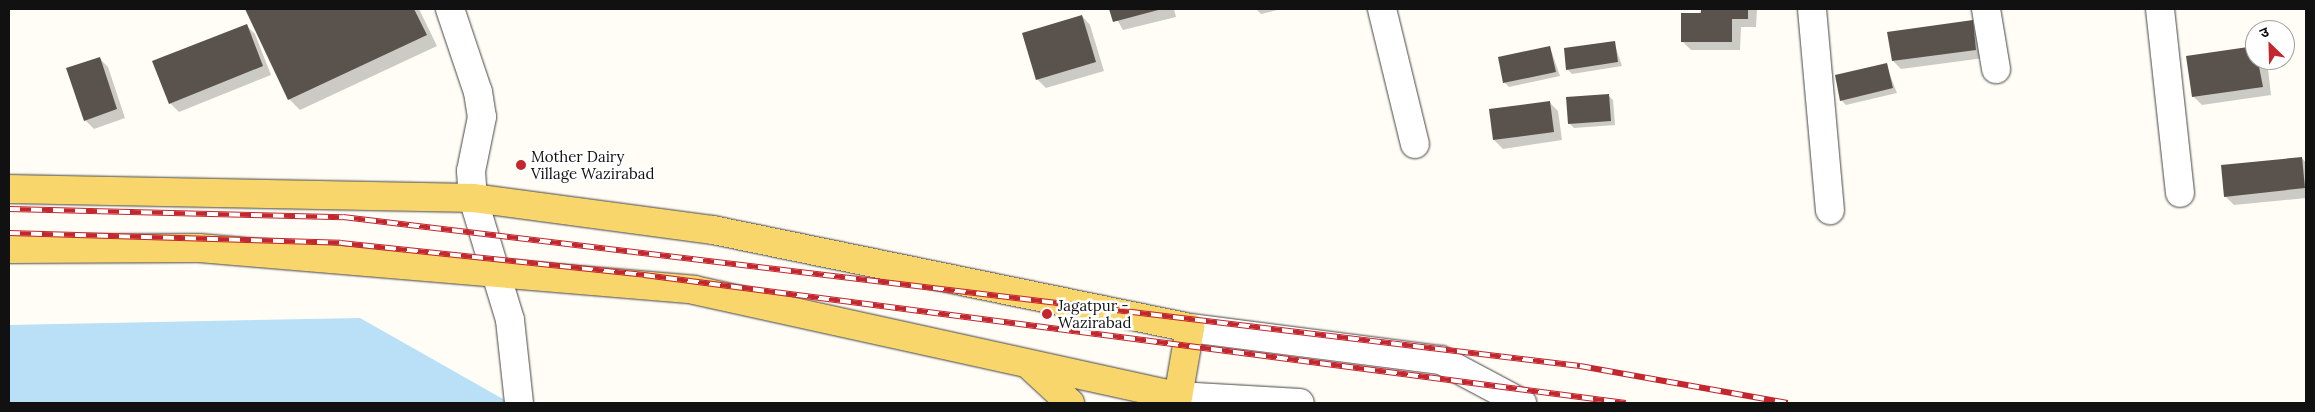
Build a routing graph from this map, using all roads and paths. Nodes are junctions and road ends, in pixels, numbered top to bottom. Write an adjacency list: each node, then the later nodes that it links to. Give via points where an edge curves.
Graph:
1 (450, 9): 10 (street, via 478,92 482,116 471,171)
2 (1382, 9): 7 (street)
3 (1812, 9): 11 (street)
4 (1986, 9): 6 (street)
5 (2160, 9): 9 (street)
6 (1996, 69)
7 (1415, 144)
8 (9, 189): 10 (main road)
9 (2180, 193)
10 (473, 198): 13 (street); 14 (main road, via 713,230)
11 (1830, 210)
12 (9, 249): 13 (main road, via 199,248)
13 (496, 270): 15 (main road, via 694,290); 17 (street, via 510,320)
14 (1190, 328): 16 (main road); 20 (street, via 1441,360)
15 (1028, 363): 16 (main road); 18 (main road)
16 (1178, 400): 19 (street)
17 (519, 403)
18 (1070, 403)
19 (1300, 403)
20 (1522, 403)

